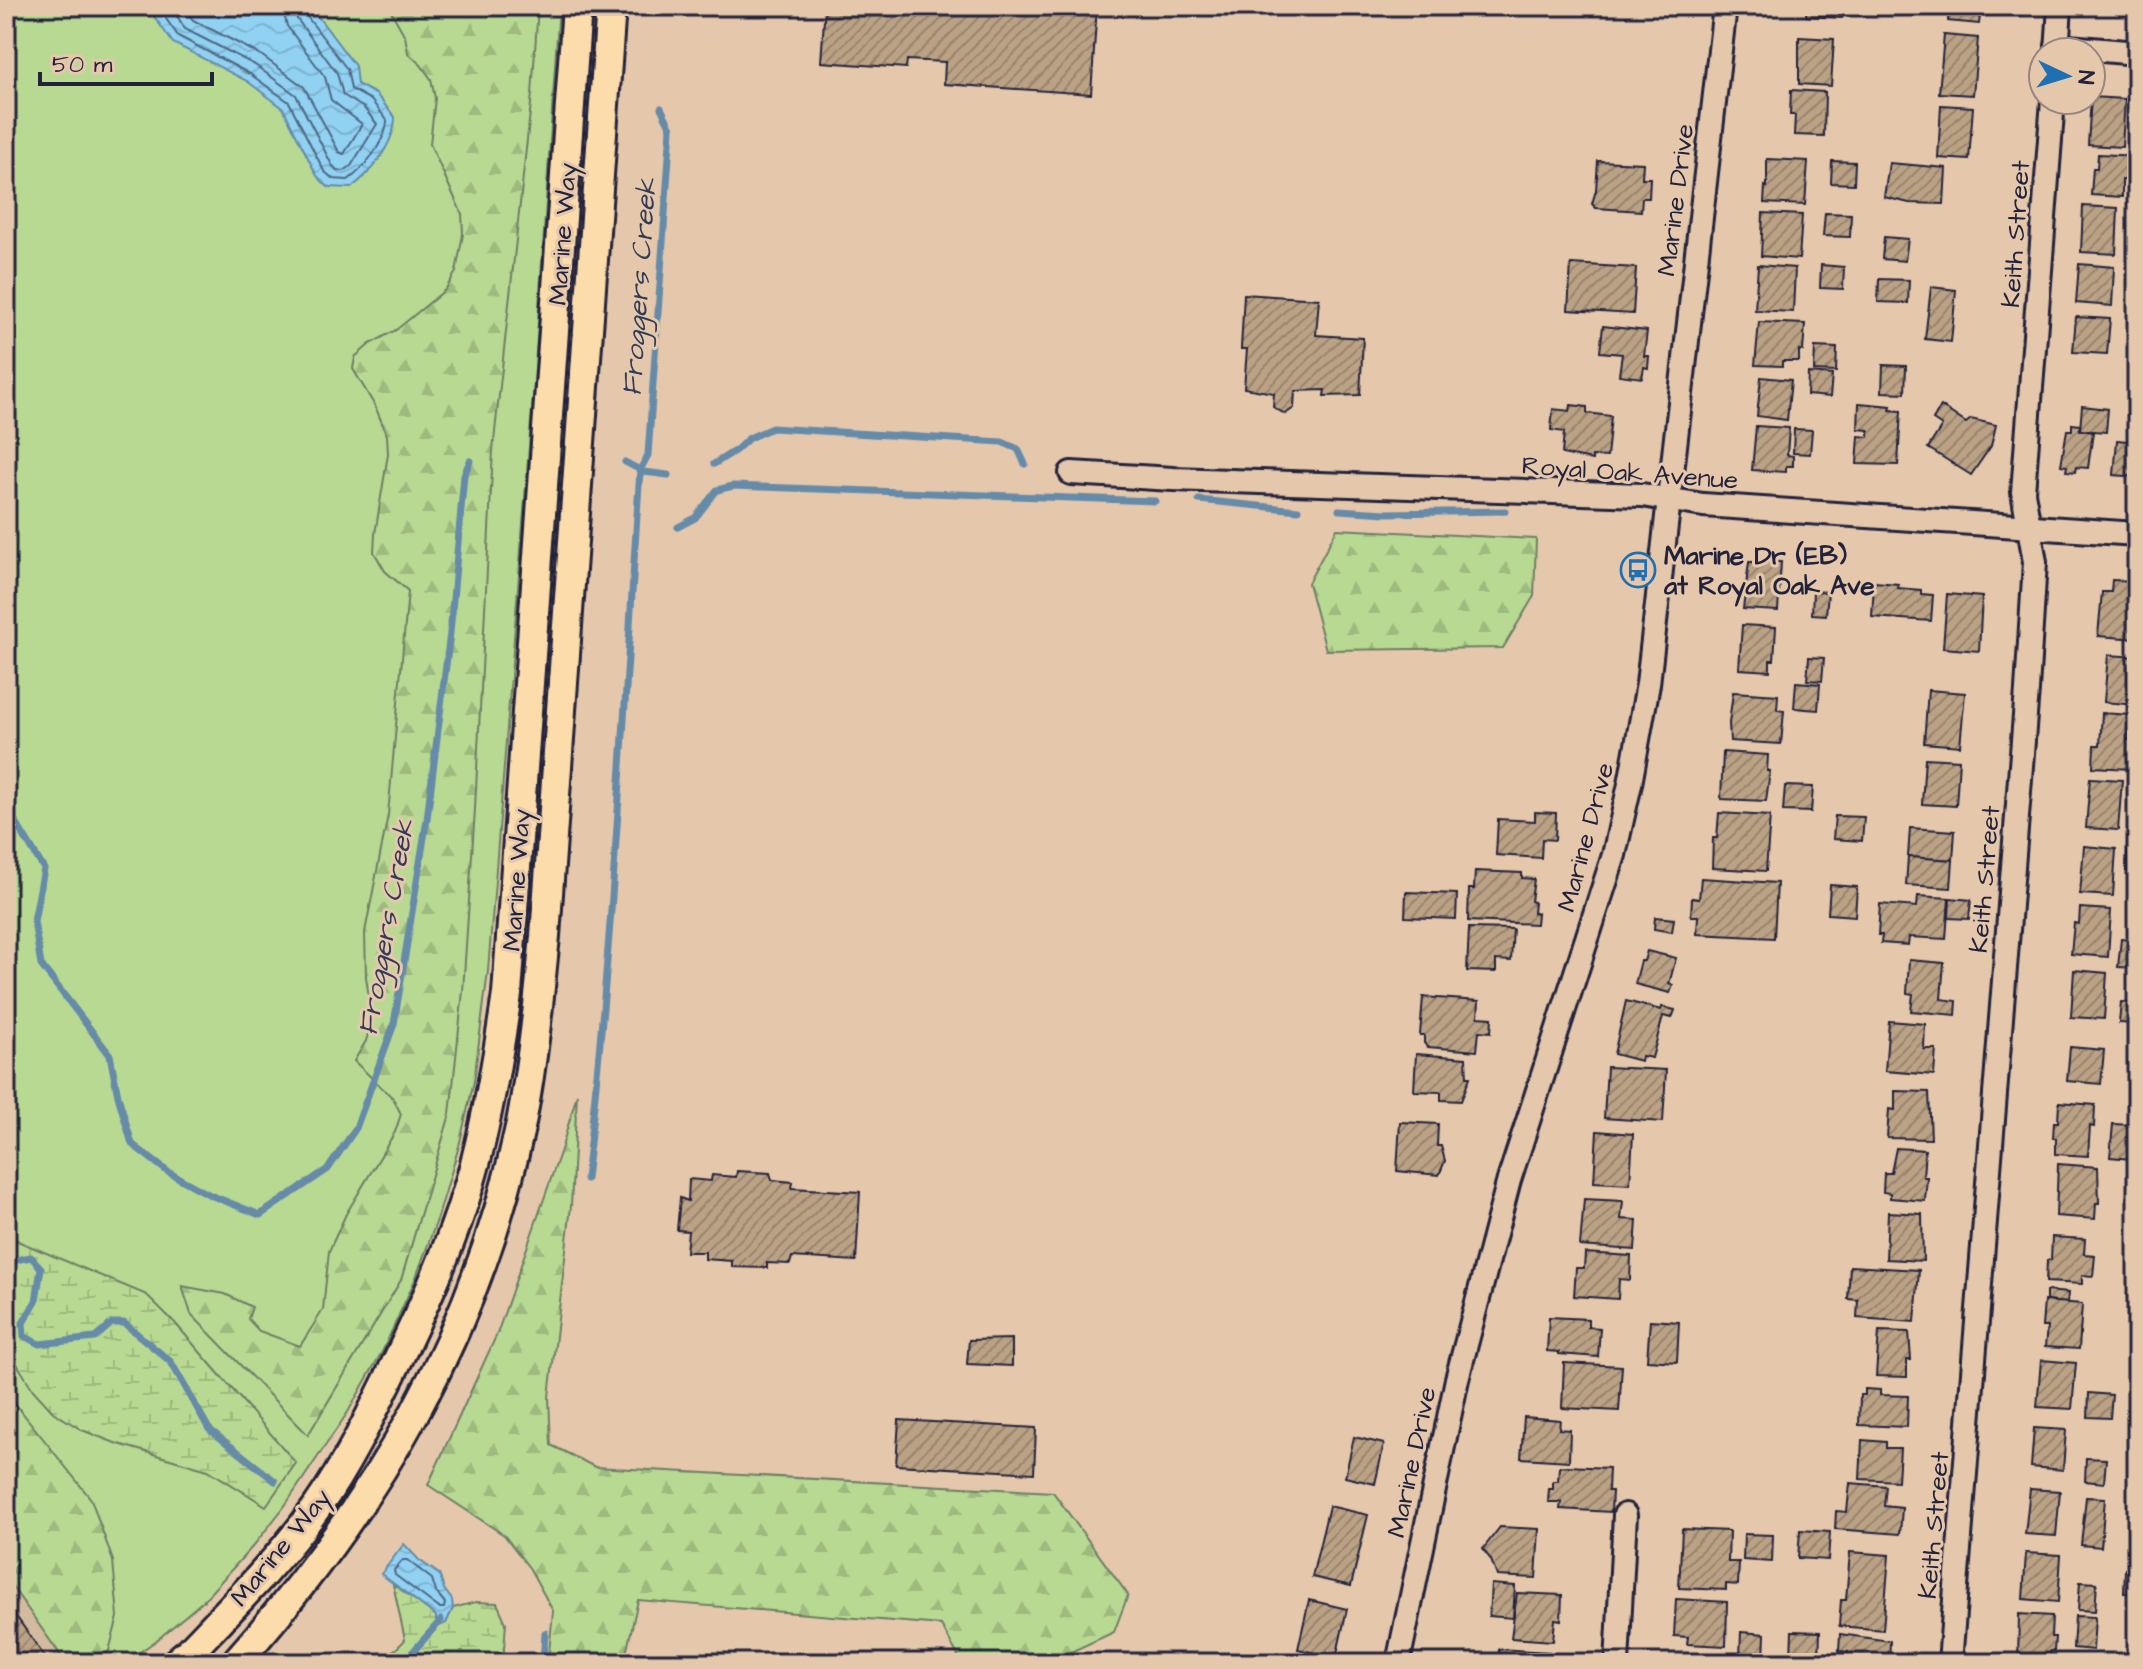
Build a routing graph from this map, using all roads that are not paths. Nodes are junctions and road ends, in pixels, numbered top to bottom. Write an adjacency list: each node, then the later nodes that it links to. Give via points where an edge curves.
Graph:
1 (577, 6): 14 (main road, Marine Way, via 507,994 475,1163 414,1327 318,1506 263,1574)
2 (611, 6): 15 (main road, Marine Way, via 545,936 520,1126 485,1256 455,1334 417,1410 328,1551)
3 (1725, 6): 10 (street, Marine Drive)
4 (2060, 6): 5 (street)
5 (2058, 36)
6 (2107, 52): 7 (street)
7 (2137, 53)
8 (2052, 116): 11 (street, Keith Street, via 2023,492)
9 (1071, 473): 10 (street, Royal Oak Avenue)
10 (1668, 500): 11 (street, Royal Oak Avenue); 16 (street, Marine Drive, via 1648,684 1624,812 1506,1190 1457,1379)
11 (2027, 527): 12 (street, Royal Oak Avenue); 18 (street, Keith Street, via 2035,562 2029,662)
12 (2137, 534)
13 (1625, 1515): 17 (street)
14 (176, 1663)
15 (235, 1663)
16 (1398, 1663)
17 (1617, 1663)
18 (1950, 1663)

